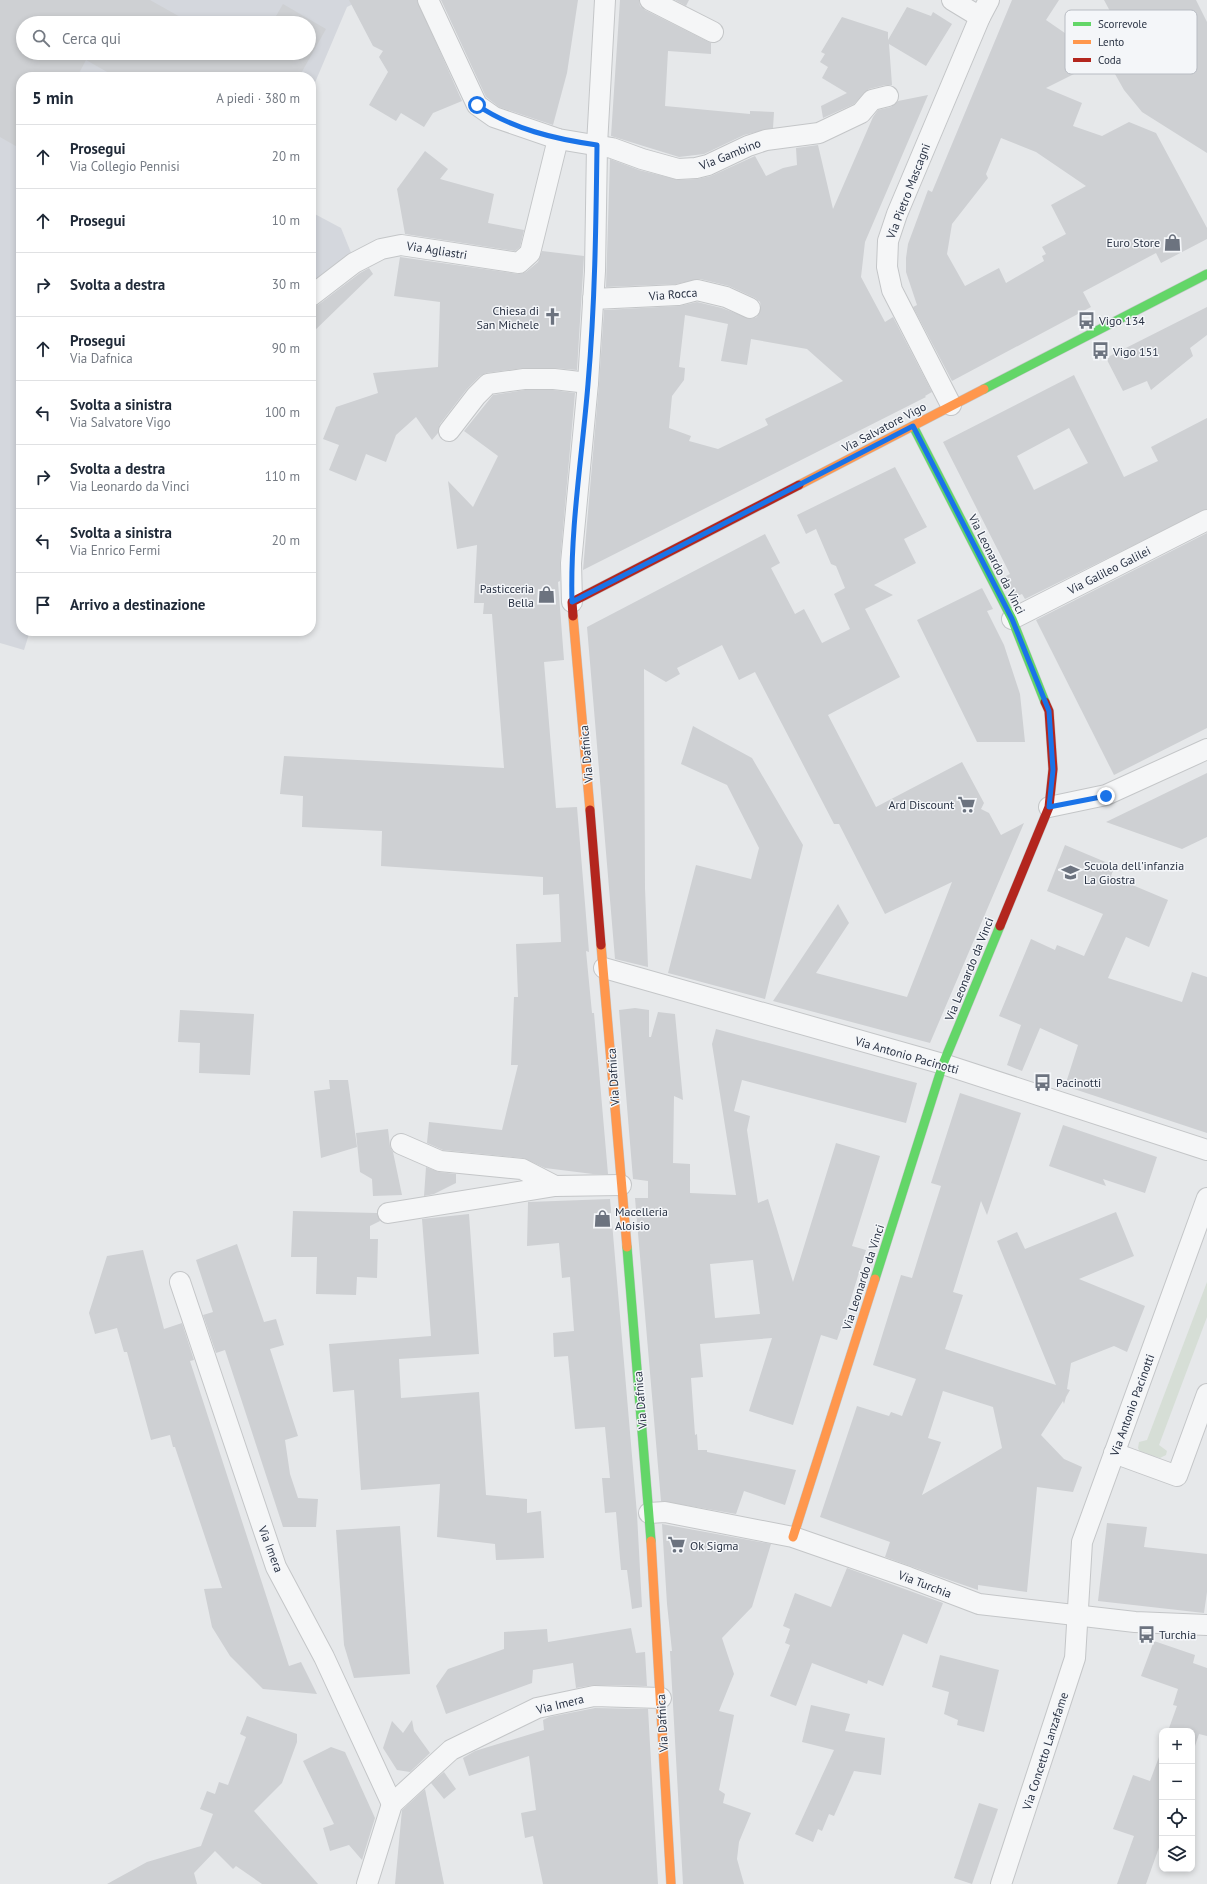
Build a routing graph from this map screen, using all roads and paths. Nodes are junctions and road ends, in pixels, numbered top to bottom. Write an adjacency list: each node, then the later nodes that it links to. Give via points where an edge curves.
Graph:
1 (428, 0): 8 (street, Via Gambino, via 477,105 494,117)
2 (605, 0): 9 (street, Via Dafnica)
3 (650, 0): 6 (street)
4 (952, 0): 5 (street)
5 (985, 8): 15 (street, Via Pietro Mascagni, via 897,214 888,241 887,267 892,290)
6 (712, 32)
7 (888, 96): 9 (street, Via Gambino, via 872,100 861,113 819,133 766,140 696,168 678,169 642,160)
8 (554, 138): 9 (street, Via Gambino); 11 (street, Via Agliastri, via 530,253 519,263 401,245 380,249 354,263)
9 (605, 146): 12 (street, Via Dafnica)
10 (1207, 274): 15 (street, Via Salvatore Vigo)
11 (316, 292)
12 (593, 299): 13 (street, Via Rocca, via 678,295 697,290 726,297); 14 (street, Via Dafnica)
13 (750, 308)
14 (588, 382): 17 (street, via 524,379 488,384); 19 (street, Via Dafnica, via 571,564)
15 (951, 405): 16 (street, Via Salvatore Vigo)
16 (913, 426): 19 (street, Via Salvatore Vigo); 20 (street, Via Leonardo da Vinci)
17 (449, 431)
18 (1207, 520): 20 (street, Via Galileo Galilei)
19 (572, 602): 23 (street, Via Dafnica)
20 (1012, 619): 22 (street, Via Leonardo da Vinci, via 1049,711 1053,770)
21 (1207, 749): 22 (street, via 1106,796)
22 (1049, 807): 24 (street, Via Leonardo da Vinci)
23 (604, 968): 24 (street, Via Antonio Pacinotti); 27 (street, Via Dafnica)
24 (943, 1064): 26 (street, Via Antonio Pacinotti); 35 (street, Via Leonardo da Vinci)
25 (402, 1144): 28 (street, via 440,1161 522,1169)
26 (1207, 1150)
27 (621, 1185): 28 (street); 34 (street, Via Dafnica)
28 (555, 1186): 30 (street)
29 (1207, 1198): 33 (street, Via Antonio Pacinotti)
30 (388, 1213)
31 (180, 1282): 39 (street, Via Imera, via 276,1567 324,1657)
32 (1207, 1394): 33 (street, via 1177,1476)
33 (1114, 1453): 36 (street, Via Antonio Pacinotti, via 1082,1542)
34 (649, 1513): 35 (street, Via Turchia, via 665,1512); 38 (street, Via Dafnica)
35 (794, 1537): 36 (street, Via Turchia, via 980,1604)
36 (1077, 1617): 37 (street, Via Turchia); 42 (street, Via Concetto Lanzafame, via 1076,1658)
37 (1207, 1625)
38 (661, 1698): 39 (street, Via Imera, via 594,1696 537,1708 451,1750); 41 (street, Via Dafnica)
39 (392, 1804): 40 (street)
40 (367, 1884)
41 (671, 1884)
42 (1001, 1884)

